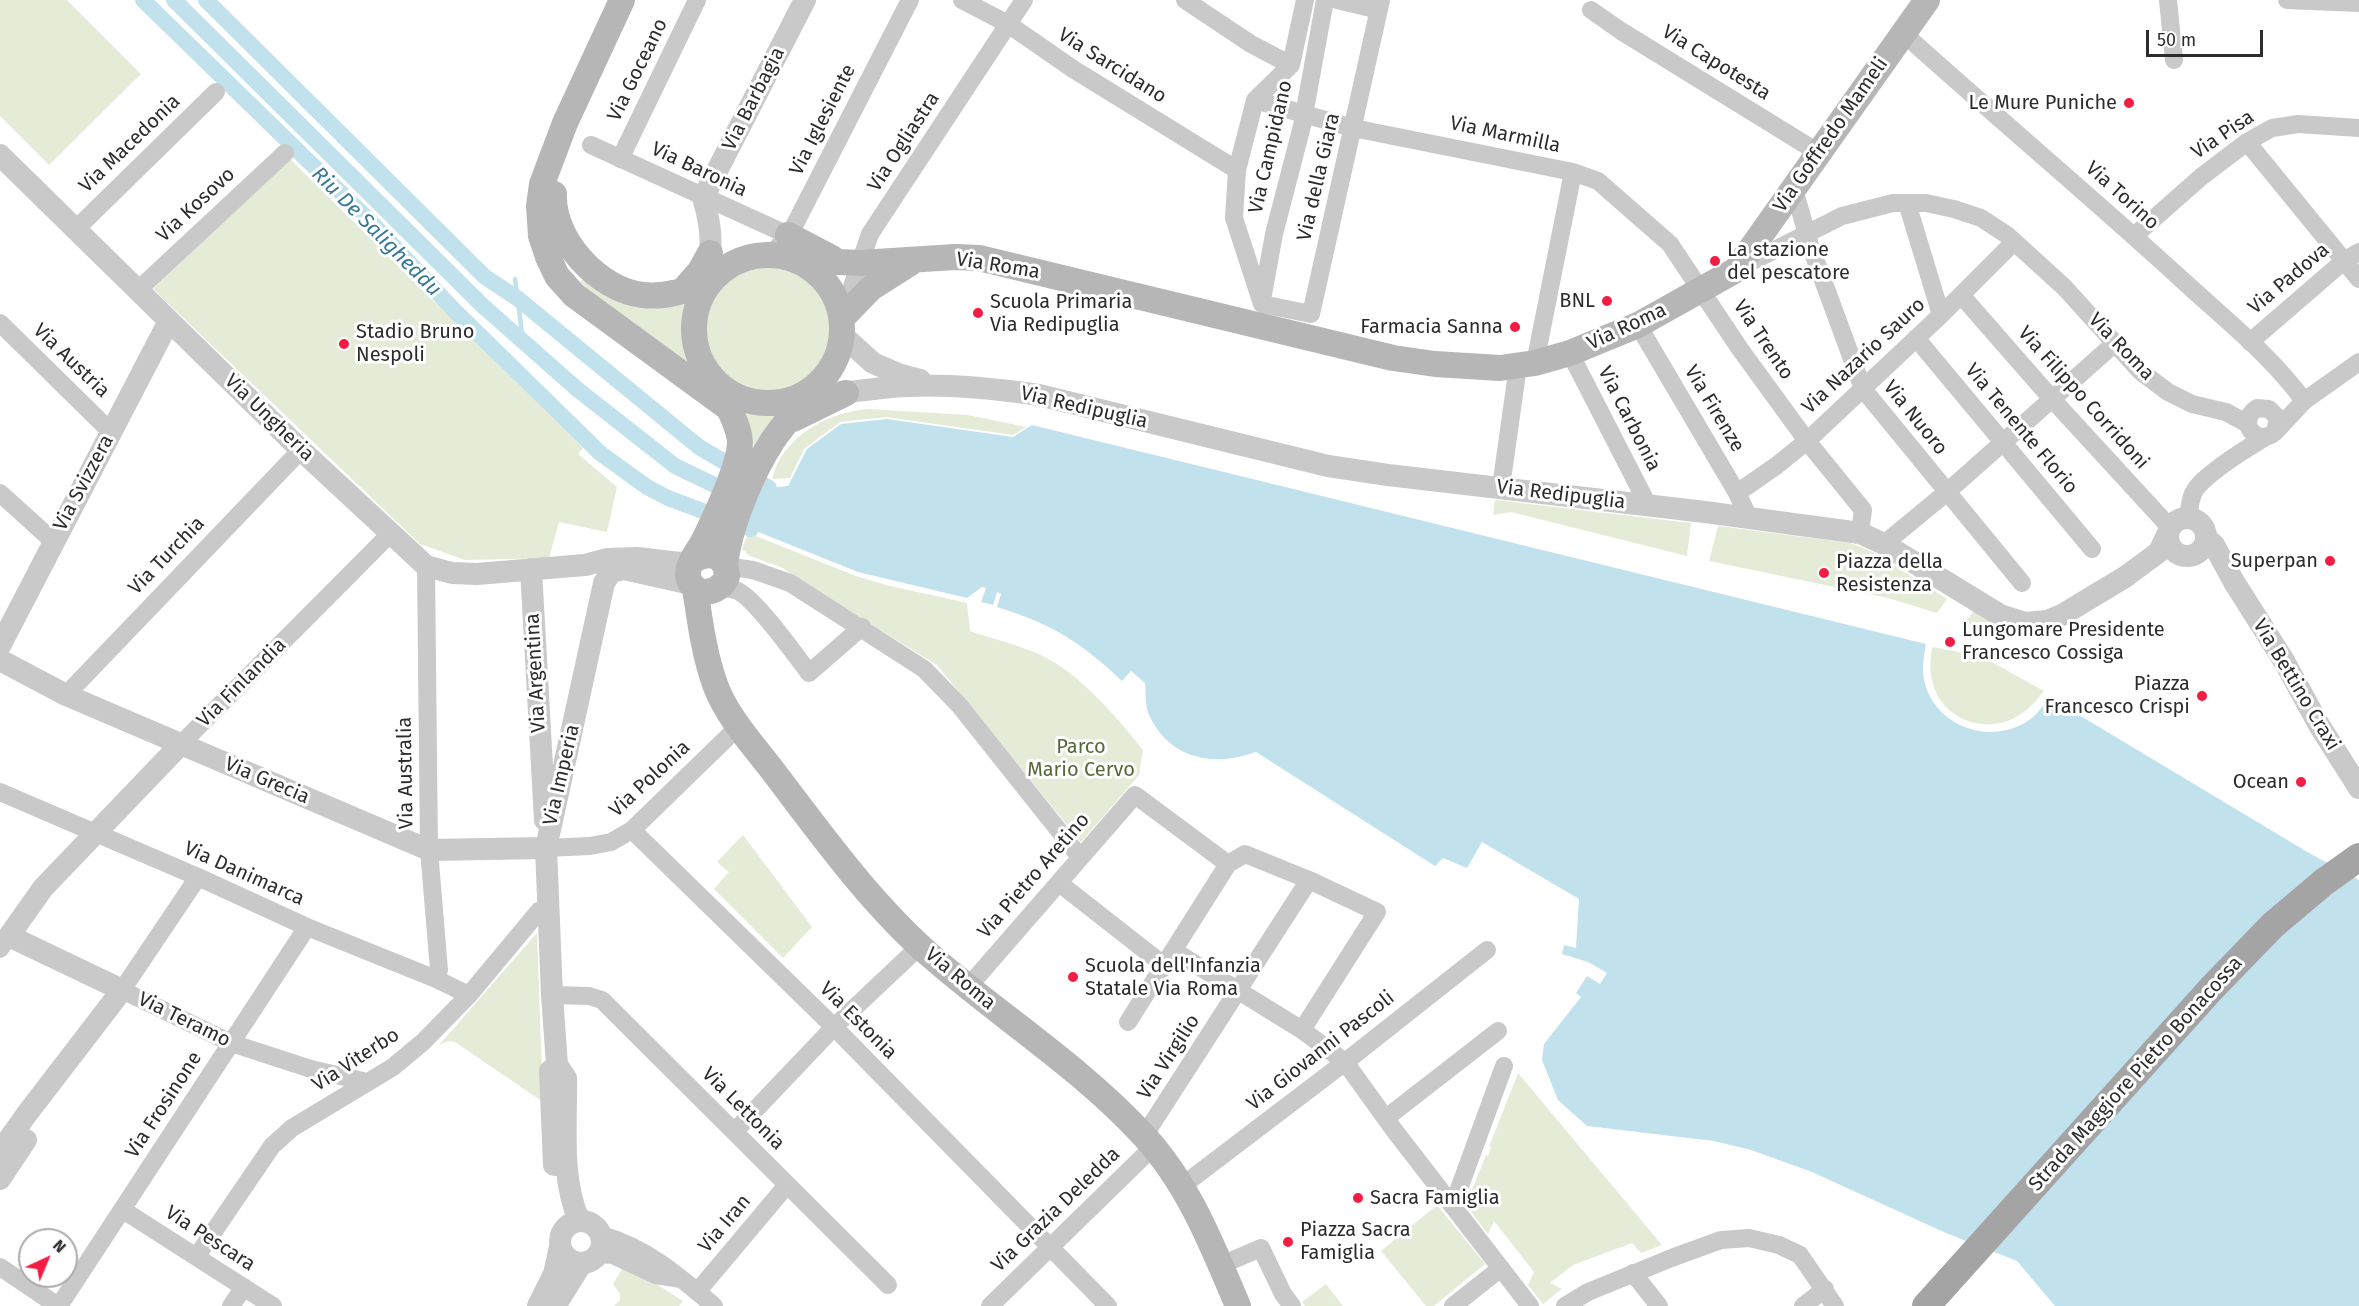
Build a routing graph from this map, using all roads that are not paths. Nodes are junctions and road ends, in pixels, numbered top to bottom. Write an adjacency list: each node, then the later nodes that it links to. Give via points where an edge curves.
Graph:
1 (622, 0): 24 (main road)
2 (697, 0): 32 (street, Via Goceano)
3 (805, 0): 36 (street, Via Barbagia)
4 (910, 0): 40 (street, Via Iglesiente)
5 (962, 0): 17 (street, Via Sarcidano)
6 (1024, 0): 17 (street, Via Ogliastra)
7 (1185, 0): 20 (street, via 1251,44)
8 (1305, 0): 20 (street, Via Campidano)
9 (1325, 0): 23 (street, Via Campidano)
10 (1337, 0): 15 (street)
11 (1927, 0): 18 (main road, Via Goffredo Mameli)
12 (2168, 0): 19 (street)
13 (2287, 0): 14 (street)
14 (2359, 3)
15 (1380, 5): 25 (street, Via della Giara)
16 (1591, 10): 30 (street, Via Capotesta)
17 (1008, 24): 33 (street, Via Sarcidano, via 1073,69); 49 (street, Via Ogliastra, via 870,234)
18 (1903, 33): 30 (main road, Via Goffredo Mameli); 41 (street, Via Torino)
19 (2174, 60)
20 (1291, 64): 22 (street, Via Campidano)
21 (216, 92): 38 (street, Via Macedonia)
22 (1255, 100): 23 (street, Via Marmilla); 33 (street, Via Campidano)
23 (1304, 115): 25 (street, Via Marmilla); 57 (street, Via Campidano, via 1274,234)
24 (565, 123): 55 (main road, via 554,205 558,225 576,254 604,279 623,289 642,295); 72 (main road, via 542,184 539,206 541,236 558,276 574,295 606,320)
25 (1353, 128): 34 (street, Via Marmilla); 57 (street, Via della Giara, via 1311,314)
26 (2359, 128): 27 (street, Via Pisa, via 2298,124 2272,128)
27 (2247, 142): 41 (street, Via Pisa); 45 (street)
28 (591, 145): 32 (street, Via Baronia)
29 (285, 153): 53 (street, Via Kosovo)
30 (1819, 153): 35 (main road, Via Goffredo Mameli)
31 (0, 154): 38 (street, Via Ungheria)
32 (620, 159): 36 (street, Via Baronia)
33 (1237, 170): 57 (street, Via Campidano, via 1234,218)
34 (1574, 172): 54 (street, Via Marmilla, via 1598,181 1670,244); 68 (street)
35 (1794, 189): 39 (street, Via Nuoro); 50 (main road, Via Goffredo Mameli)
36 (703, 198): 40 (street, Via Baronia); 43 (street, via 710,218)
37 (1907, 203): 39 (street, Via Roma, via 1842,216); 42 (street, Via Roma, via 1926,203 1981,219); 58 (street)
38 (76, 229): 53 (street, Via Ungheria)
39 (1806, 233): 50 (street, Via Roma); 70 (street, Via Nuoro)
40 (788, 236): 44 (street, Via Iglesiente); 48 (main road)
41 (2134, 236): 64 (street, Via Torino)
42 (2014, 242): 56 (street, Via Nazario Sauro); 65 (street, Via Roma, via 2065,288)
43 (710, 253): 52 (main road); 55 (main road)
44 (768, 254): 47 (main road); 52 (main road, via 747,257 727,266)
45 (2352, 256): 51 (street); 64 (street, Via Padova)
46 (918, 258): 49 (main road, Via Roma); 57 (main road, Via Roma, via 979,258); 62 (main road, via 871,288)
47 (797, 260): 48 (main road, Via Roma); 62 (main road, via 831,290)
48 (835, 260): 49 (main road, Via Roma)
49 (860, 263): 62 (street, Via Ogliastra)
50 (1736, 270): 54 (main road, Via Roma)
51 (2359, 279)
52 (711, 280): 55 (main road); 72 (main road, via 700,297 693,334)
53 (138, 290): 59 (street, Via Ungheria)
54 (1702, 290): 61 (main road, Via Roma); 80 (street, Via Trento)
55 (682, 292)
56 (1961, 295): 58 (street, Via Nazario Sauro); 74 (street, Via Filippo Corridoni)
57 (1259, 315): 68 (main road, Via Roma, via 1393,358 1478,367)
58 (1941, 315): 63 (street, Via Nazario Sauro)
59 (169, 321): 79 (street, Via Svizzera); 82 (street, Via Ungheria)
60 (0, 323): 79 (street, Via Austria)
61 (1638, 325): 66 (main road, Via Roma); 87 (street, Via Firenze)
62 (849, 326): 69 (street, Via Redipuglia, via 873,363); 71 (main road, via 833,366)
63 (1916, 338): 70 (street, Via Nazario Sauro); 81 (street, Via Tenente Florio)
64 (2250, 342): 75 (street, Via Torino, via 2286,376)
65 (2114, 344): 74 (street); 78 (street, Via Roma, via 2168,392 2192,404 2226,412)
66 (1570, 353): 68 (main road, Via Roma); 88 (street, Via Carbonia)
67 (2359, 362): 75 (street)
68 (1526, 364): 84 (street)
69 (945, 386): 73 (street, Via Redipuglia, via 902,386); 84 (street, Via Redipuglia, via 1039,395 1328,465)
70 (1863, 389): 80 (street, Via Nazario Sauro); 85 (street, Via Nuoro)
71 (810, 390): 72 (main road, via 780,403 763,404); 73 (street, Via Redipuglia); 77 (main road, Via Roma)
72 (715, 392): 83 (main road, Via Roma, via 737,426)
73 (846, 393): 77 (main road)
74 (2052, 399): 81 (street); 91 (street, Via Filippo Corridoni, via 2165,522)
75 (2304, 401): 76 (street); 78 (street)
76 (2269, 408): 78 (street, via 2278,418); 78 (street, via 2253,411 2248,419)
77 (790, 420): 83 (main road, Via Roma)
78 (2259, 431): 90 (street, via 2245,449 2197,487)
79 (111, 432): 94 (street, Via Svizzera)
80 (1807, 441): 87 (street, Via Nazario Sauro); 92 (street, Via Trento, via 1863,510)
81 (2002, 442): 85 (street); 96 (street, Via Tenente Florio)
82 (301, 450): 93 (street, Via Ungheria); 108 (street, Via Turchia)
83 (747, 463): 102 (main road, Via Roma)
84 (1501, 487): 88 (street, Via Redipuglia)
85 (1947, 492): 95 (street); 104 (street, Via Nuoro)
86 (0, 493): 94 (street)
87 (1737, 493): 89 (street, Via Firenze)
88 (1648, 505): 89 (street, Via Redipuglia)
89 (1749, 518): 92 (street, Via Redipuglia)
90 (2188, 518): 91 (street, via 2177,520); 97 (street, via 2204,529)
91 (2169, 532): 97 (street, via 2171,548); 98 (street, Via Redipuglia, via 2159,552)
92 (1860, 533): 95 (street, Via Redipuglia)
93 (390, 534): 100 (street, Via Ungheria); 110 (street, Via Finlandia)
94 (54, 541): 106 (street, Via Svizzera)
95 (1884, 544): 98 (street, Via Redipuglia, via 2000,615 2025,623 2062,615)
96 (2092, 549)
97 (2193, 549): 98 (street, Via Redipuglia); 112 (street, Via Bettino Craxi, via 2214,545)
98 (2145, 563)
99 (585, 565): 101 (street, Via Ungheria); 102 (street, Via Ungheria, via 637,558 680,563); 103 (street, via 598,573)
100 (426, 566): 101 (street, Via Ungheria, via 477,574); 117 (street, Via Australia)
101 (531, 569): 111 (street, Via Argentina)
102 (705, 577): 103 (street, via 624,569 611,572); 105 (street, via 753,570 790,583); 105 (street, via 739,591 753,603 809,673); 109 (main road, Via Roma, via 702,635 716,688)
103 (604, 583): 111 (street, Via Imperia)
104 (2022, 583)
105 (862, 627): 118 (street, via 924,669 947,691)
106 (0, 646)
107 (0, 660): 108 (street, Via Grecia)
108 (66, 694): 110 (street, Via Grecia)
109 (738, 727): 114 (street, Via Polonia); 127 (main road, Via Roma, via 835,852)
110 (180, 745): 115 (street, Via Finlandia); 117 (street, Via Grecia)
111 (552, 778): 116 (street, Via Argentina)
112 (2359, 788)
113 (0, 792): 115 (street, Via Danimarca)
114 (632, 830): 116 (street, Via Polonia, via 611,842); 137 (street, Via Estonia)
115 (94, 833): 121 (street, Via Danimarca); 126 (street, Via Finlandia, via 44,888)
116 (546, 848): 117 (street, Via Grecia); 124 (street, Via Imperia)
117 (429, 850): 130 (street, Via Australia, via 439,970)
118 (1080, 857): 120 (street, Via Pietro Aretino, via 1135,795); 123 (street, Via Pietro Aretino)
119 (2359, 857): 182 (main road, Strada Maggiore Pietro Bonacossa, via 2272,925)
120 (1228, 864): 122 (street, via 1245,854); 129 (street)
121 (198, 877): 125 (street, Via Danimarca); 132 (street)
122 (1308, 880): 133 (street, Via Virgilio); 138 (street, via 1377,912)
123 (1059, 883): 129 (street); 131 (street, Via Pietro Aretino)
124 (548, 910): 134 (street, Via Viterbo, via 539,911); 135 (street, Via Imperia)
125 (307, 927): 130 (street, Via Danimarca); 140 (street, Via Frosinone)
126 (4, 942): 132 (street, Via Teramo)
127 (920, 946): 131 (main road, Via Roma); 137 (street)
128 (1487, 950): 141 (street, Via Giovanni Pascoli)
129 (1170, 958): 133 (street); 136 (street)
130 (436, 979): 134 (street, Via Danimarca)
131 (968, 987): 147 (main road, Via Roma, via 1089,1084)
132 (122, 990): 140 (street, Via Teramo); 144 (street)
133 (1239, 990): 138 (street); 147 (street, Via Virgilio)
134 (469, 994): 143 (street, Via Viterbo, via 423,1042)
135 (552, 995): 146 (street, Via Lettonia, via 602,1000); 154 (street, Via Imperia, via 557,1065 566,1078 571,1203)
136 (1128, 1022)
137 (834, 1027): 146 (street); 155 (street, Via Estonia)
138 (1302, 1030): 141 (street)
139 (1498, 1031): 145 (street)
140 (231, 1043): 143 (street, Via Teramo, via 311,1070); 153 (street, Via Frosinone)
141 (1345, 1062): 145 (street); 151 (street, Via Giovanni Pascoli)
142 (1504, 1066): 152 (street, via 1456,1197)
143 (367, 1082): 157 (street, Via Viterbo, via 292,1128 272,1146)
144 (50, 1087): 148 (street); 149 (street, via 36,1127)
145 (1386, 1118): 152 (street)
146 (735, 1131): 150 (street, Via Lettonia)
147 (1149, 1141): 151 (main road, Via Roma); 155 (street, Via Grazia Deledda)
148 (0, 1152)
149 (0, 1179)
150 (787, 1185): 162 (street, Via Lettonia); 165 (street, Via Iran)
151 (1182, 1186): 158 (main road, Via Roma)
152 (1450, 1202): 160 (street)
153 (123, 1210): 157 (street, Via Pescara); 166 (street, Via Frosinone)
154 (568, 1231): 156 (street, via 594,1225); 156 (street, via 566,1257 576,1263); 169 (street)
155 (1049, 1247): 172 (street, Via Grazia Deledda); 173 (street, Via Estonia)
156 (594, 1251): 165 (street, via 613,1255 656,1275 682,1279); 170 (street)
157 (197, 1256): 163 (street, Via Pescara)
158 (1221, 1265): 174 (main road, Via Roma); 175 (street, via 1261,1248)
159 (0, 1268): 166 (street)
160 (1501, 1268): 176 (street); 177 (street)
161 (1633, 1273): 164 (street, via 1721,1240 1749,1238 1800,1255); 178 (street); 179 (street)
162 (888, 1285)
163 (244, 1287): 167 (street); 168 (street, Via Pescara)
164 (1825, 1289): 180 (street); 181 (street)
165 (697, 1292): 171 (street)
166 (58, 1306)
167 (231, 1306)
168 (273, 1306)
169 (538, 1306)
170 (555, 1306)
171 (714, 1306)
172 (990, 1306)
173 (1108, 1306)
174 (1238, 1306)
175 (1292, 1306)
176 (1453, 1306)
177 (1530, 1306)
178 (1565, 1306)
179 (1659, 1306)
180 (1803, 1306)
181 (1835, 1306)
182 (1926, 1306)

